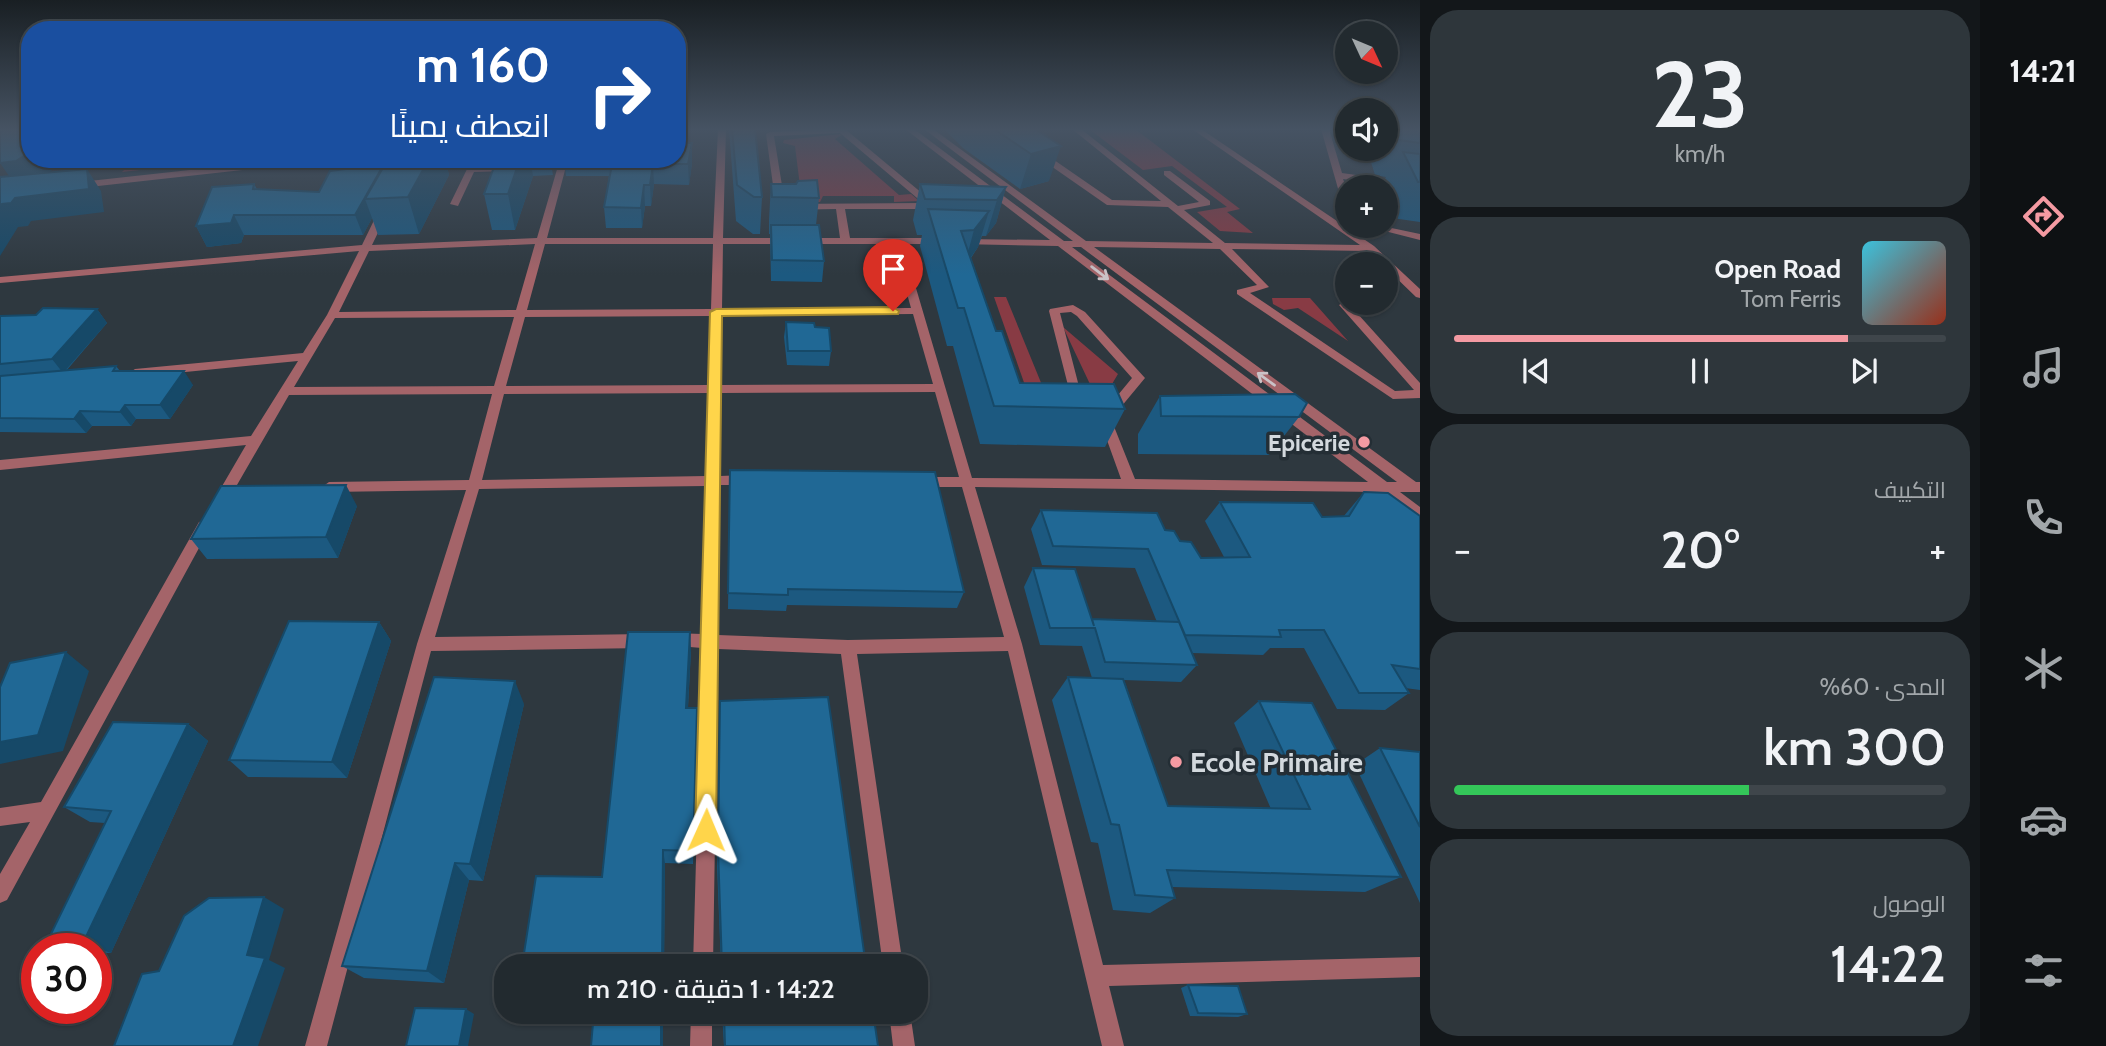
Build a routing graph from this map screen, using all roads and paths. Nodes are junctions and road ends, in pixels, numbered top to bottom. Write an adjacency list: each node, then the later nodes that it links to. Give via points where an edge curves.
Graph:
1 (141, 178): 14 (street)
2 (467, 178): 17 (street)
3 (554, 178): 25 (street)
4 (720, 178): 22 (street)
5 (777, 178): 18 (street, via 781,207)
6 (899, 178): 18 (street, via 932,206)
7 (974, 178): 26 (street)
8 (994, 178): 27 (street)
9 (1074, 178): 19 (street, via 1111,203)
10 (1137, 178): 19 (street)
11 (1173, 178): 19 (street, via 1207,203)
12 (1268, 178): 30 (street)
13 (1398, 184): 15 (street)
14 (65, 186)
15 (1420, 187)
16 (393, 193): 29 (street)
17 (455, 204)
18 (840, 207): 23 (street)
19 (1173, 207): 28 (street)
20 (1398, 232): 21 (street)
21 (1420, 237)
22 (718, 240): 23 (street); 25 (street); 34 (street)
23 (845, 240): 24 (street)
24 (897, 240): 26 (street); 33 (street)
25 (542, 241): 29 (street); 35 (street)
26 (1061, 244): 27 (street); 55 (street, one-way to 55)
27 (1084, 245): 28 (street); 57 (street, one-way to 27)
28 (1223, 246): 30 (street); 44 (street, via 1264,287 1241,292 1393,395)
29 (363, 248): 31 (street); 36 (street)
30 (1371, 248): 32 (street)
31 (0, 280)
32 (1420, 295)
33 (919, 311): 34 (street); 41 (street)
34 (716, 312): 35 (street); 40 (street)
35 (521, 314): 36 (street); 42 (street)
36 (332, 315): 38 (street)
37 (1354, 315): 44 (street)
38 (308, 356): 39 (street); 43 (street)
39 (120, 374)
40 (715, 387): 41 (street); 42 (street); 49 (street)
41 (941, 388): 52 (street)
42 (499, 389): 43 (street); 54 (street)
43 (284, 391): 47 (street)
44 (1420, 392)
45 (1062, 411): 46 (street)
46 (1092, 411): 46 (street, via 1054,311 1073,308 1081,314 1139,378); 53 (street)
47 (255, 440): 48 (street); 63 (street, via 237,488 201,531)
48 (0, 465)
49 (714, 480): 50 (street); 54 (street); 59 (street)
50 (754, 480)
51 (902, 482): 52 (street)
52 (969, 482): 53 (street); 61 (street)
53 (1130, 484): 55 (street)
54 (474, 485): 56 (street); 60 (street)
55 (1384, 486): 57 (street); 58 (street)
56 (311, 487)
57 (1418, 488)
58 (1420, 514)
59 (709, 640): 60 (street); 62 (street); 66 (street)
60 (425, 644): 72 (street)
61 (1014, 644): 62 (street); 69 (street)
62 (848, 647): 67 (street)
63 (46, 810): 64 (street); 65 (street)
64 (0, 817)
65 (0, 893)
66 (703, 954)
67 (891, 954)
68 (1420, 967): 69 (street)
69 (1095, 975): 75 (street)
70 (702, 1024): 73 (street)
71 (901, 1024): 74 (street)
72 (316, 1046)
73 (701, 1046)
74 (904, 1046)
75 (1113, 1046)

